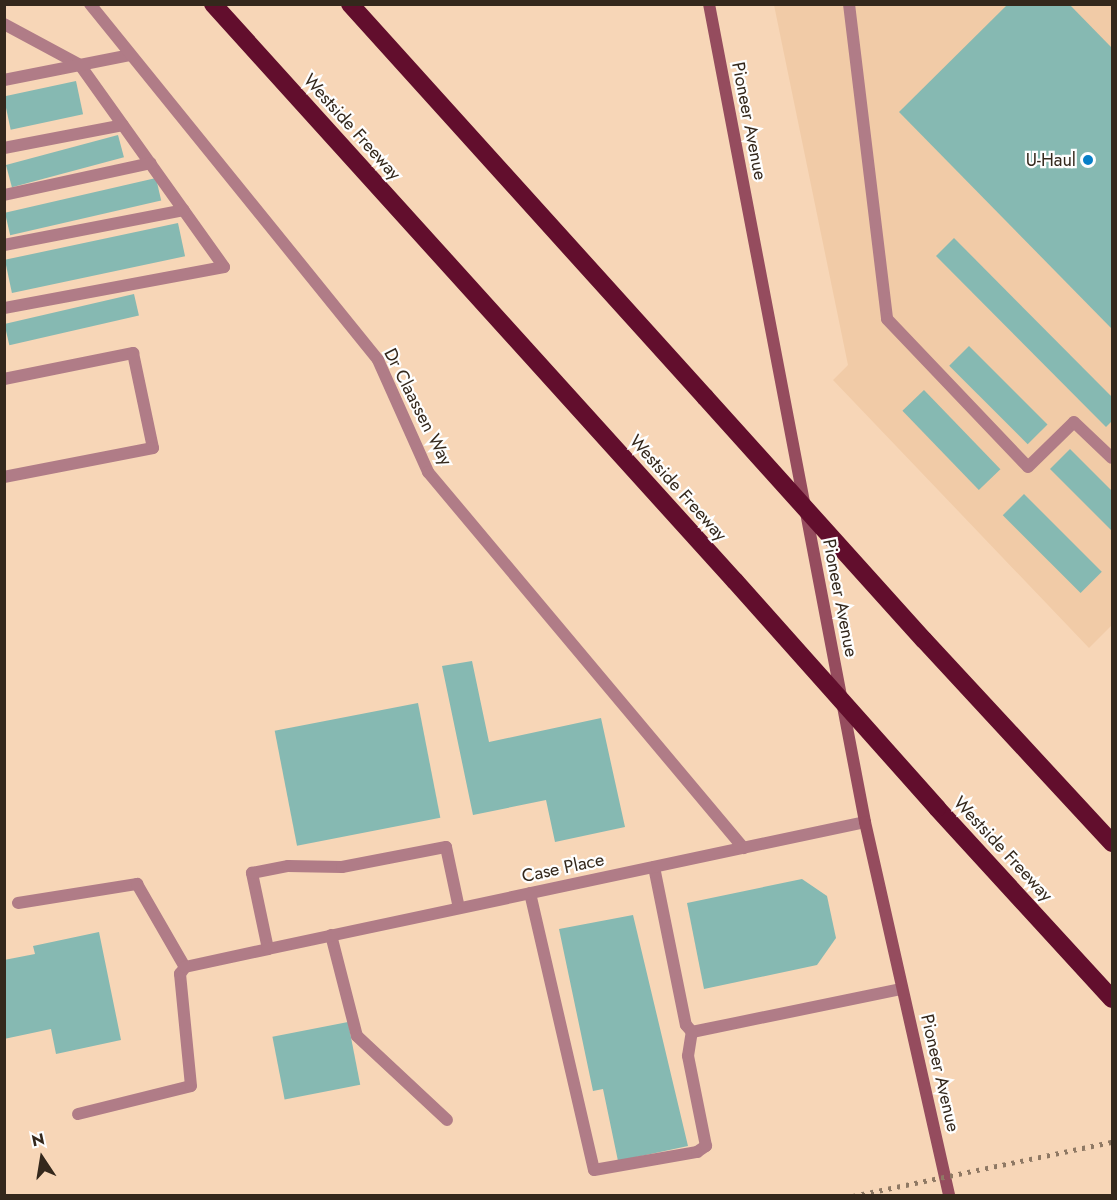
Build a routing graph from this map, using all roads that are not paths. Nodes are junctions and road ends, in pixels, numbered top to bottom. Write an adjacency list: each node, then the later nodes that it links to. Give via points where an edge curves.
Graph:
1 (90, 4): 7 (street, Dr Claassen Way)
2 (213, 4): 31 (highway, Westside Freeway, bridge)
3 (350, 4): 21 (highway, bridge, via 924,640)
4 (709, 4): 20 (street, Pioneer Avenue)
5 (849, 4): 18 (street, via 887,319 1028,467 1074,422)
6 (4, 24): 8 (street)
7 (130, 55): 8 (street); 22 (street, Dr Claassen Way, via 378,360 429,472)
8 (80, 65): 9 (street); 10 (street)
9 (4, 80)
10 (123, 125): 11 (street); 12 (street)
11 (4, 148)
12 (151, 163): 13 (street); 14 (street)
13 (4, 195)
14 (184, 210): 15 (street); 16 (street, via 224,267)
15 (4, 245)
16 (4, 308)
17 (4, 379): 19 (street, via 133,353 153,447)
18 (1113, 458)
19 (4, 477)
20 (865, 822): 22 (street, Case Place); 30 (street, Pioneer Avenue)
21 (1113, 843)
22 (744, 848): 23 (street, Case Place)
23 (654, 867): 24 (street, Case Place); 32 (street, via 686,1025)
24 (530, 893): 26 (street, Case Place); 32 (street, via 594,1170 697,1152 706,1146 688,1056)
25 (18, 903): 29 (street, via 136,884)
26 (459, 908): 27 (street, Case Place); 28 (street, via 446,847 342,867 261,870 252,873)
27 (331, 935): 28 (street, Case Place); 34 (street, via 357,1036)
28 (268, 949): 29 (street, Case Place)
29 (185, 967): 33 (street, via 180,974 191,1086)
30 (902, 989): 32 (street); 35 (street, Pioneer Avenue)
31 (1113, 999)
32 (692, 1032)
33 (78, 1114)
34 (447, 1120)
35 (949, 1196)

